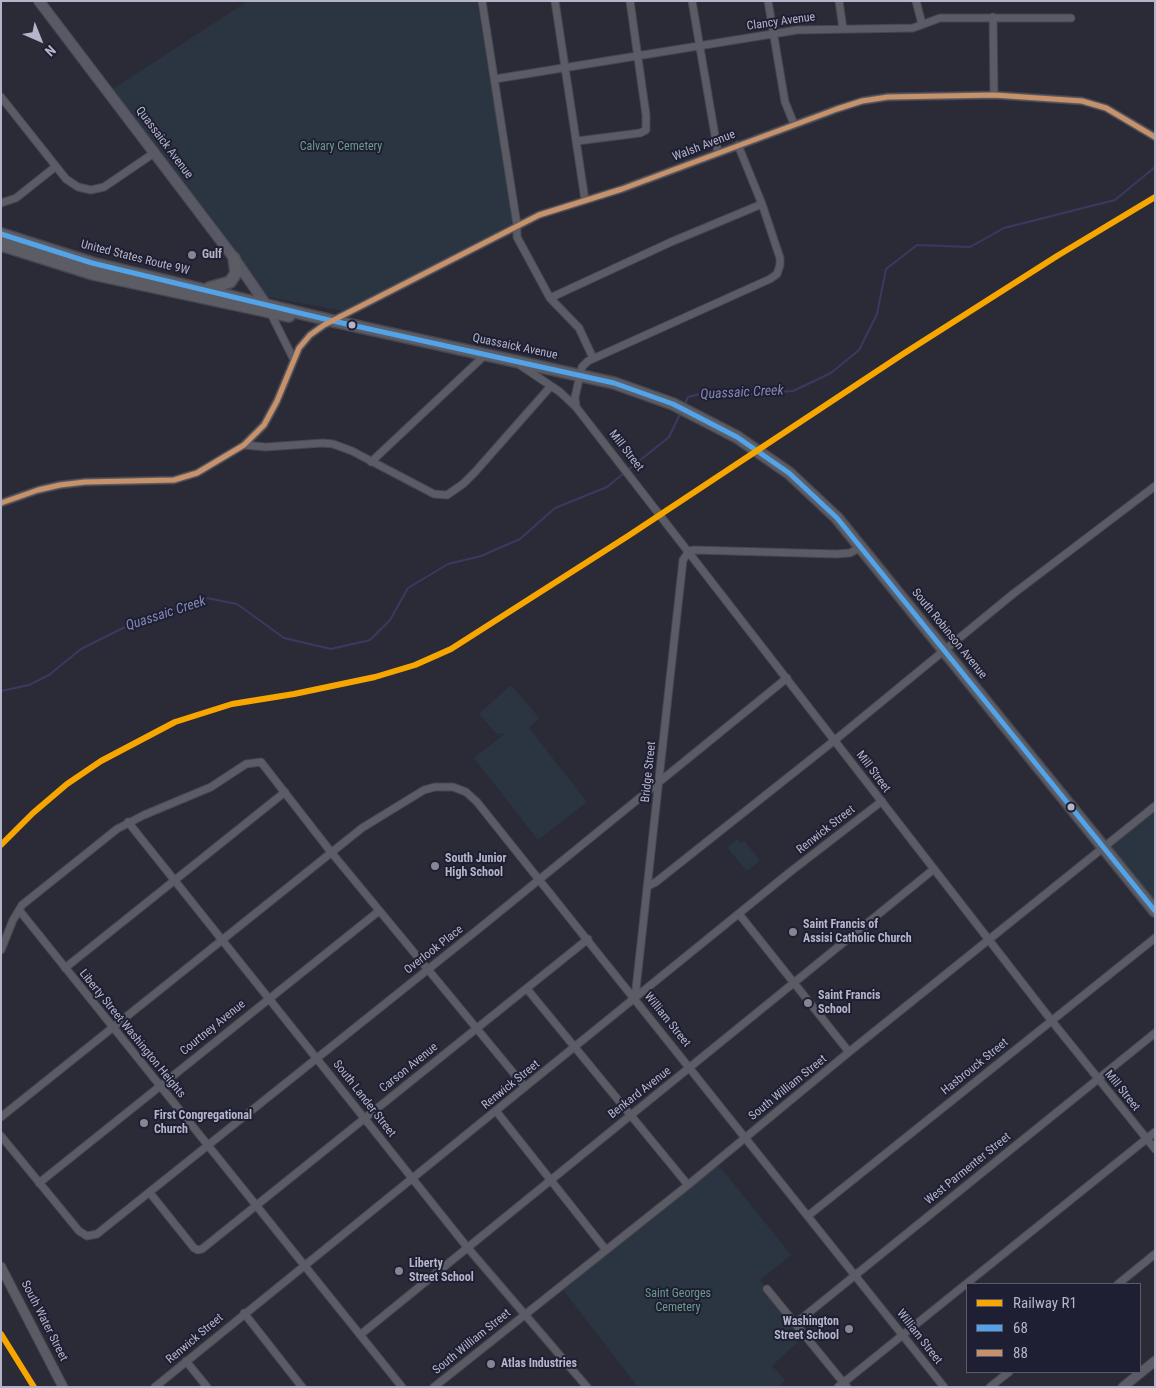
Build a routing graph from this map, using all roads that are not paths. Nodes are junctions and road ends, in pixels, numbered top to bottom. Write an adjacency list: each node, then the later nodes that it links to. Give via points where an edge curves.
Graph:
1 (39, 1): 25 (main road, Quassaick Avenue)
2 (482, 1): 17 (street)
3 (555, 1): 16 (street)
4 (630, 1): 15 (street)
5 (692, 1): 14 (street)
6 (768, 1): 13 (street)
7 (839, 1): 12 (street)
8 (916, 1): 11 (street)
9 (992, 17): 10 (street, Clancy Avenue); 11 (street, Clancy Avenue, via 940,18); 18 (street)
10 (1071, 18)
11 (922, 24): 12 (street, Clancy Avenue, via 913,28)
12 (843, 29): 13 (street, Clancy Avenue, via 822,28)
13 (774, 34): 14 (street, Clancy Avenue); 20 (street, via 785,102)
14 (699, 46): 15 (street, Clancy Avenue); 24 (street)
15 (638, 56): 16 (street, Clancy Avenue); 22 (street, via 646,127 640,133)
16 (566, 68): 17 (street, Clancy Avenue); 22 (street)
17 (495, 79): 30 (street)
18 (994, 95): 20 (street, Walsh Avenue, via 862,101); 21 (street, Walsh Avenue, via 1082,101 1106,108)
19 (1, 97): 26 (street)
20 (794, 124): 23 (street, Walsh Avenue)
21 (1155, 138)
22 (578, 141): 27 (street)
23 (738, 145): 24 (street, Walsh Avenue); 29 (street)
24 (718, 152): 27 (street, Walsh Avenue)
25 (154, 153): 26 (street, via 97,189 84,189 72,183); 33 (main road, Quassaick Avenue)
26 (55, 167): 28 (street, via 16,198)
27 (586, 200): 30 (street, Walsh Avenue)
28 (1, 203)
29 (762, 204): 35 (street); 40 (street, via 780,258 777,274)
30 (517, 225): 35 (street, via 517,237); 37 (street, Walsh Avenue)
31 (1, 234): 34 (highway, United States Route 9W, via 86,261)
32 (1, 245): 36 (highway, United States Route 9W, via 93,274)
33 (234, 258): 34 (highway, via 236,273 230,282); 36 (main road, Quassaick Avenue)
34 (204, 289): 36 (highway, United States Route 9W)
35 (550, 298): 40 (street, via 580,328)
36 (268, 308): 37 (highway, Quassaick Avenue); 39 (street)
37 (332, 320): 38 (highway, Quassaick Avenue); 39 (street, Walsh Avenue, via 310,335)
38 (486, 355): 41 (highway, Quassaick Avenue); 47 (street)
39 (294, 358): 46 (street, Walsh Avenue, via 271,414)
40 (593, 358): 42 (street, via 585,364)
41 (513, 360): 42 (highway, Quassaick Avenue); 43 (street, Mill Street)
42 (580, 375): 44 (street); 45 (highway, Quassaick Avenue, via 614,383)
43 (551, 386): 44 (street, Mill Street); 47 (street, via 476,472 454,491 440,496)
44 (576, 407): 51 (street, Mill Street)
45 (688, 411): 50 (highway, South Robinson Avenue, via 737,437 789,473 825,506)
46 (244, 445): 47 (street, via 272,447 322,443); 49 (street, Walsh Avenue, via 208,468 180,479 68,484)
47 (371, 462)
48 (1155, 486): 52 (street, via 1056,560)
49 (1, 503)
50 (861, 547): 51 (street, via 850,553 836,554); 52 (highway, South Robinson Avenue)
51 (689, 551): 53 (street, Mill Street); 55 (street, Bridge Street, via 683,560)
52 (945, 650): 54 (street); 60 (highway, South Robinson Avenue)
53 (787, 678): 54 (street, Mill Street); 55 (street, Overlook Place)
54 (835, 740): 57 (street, Mill Street); 65 (street)
55 (659, 782): 63 (street, Overlook Place); 65 (street, Bridge Street)
56 (285, 792): 59 (street, via 261,762 246,764 200,792); 61 (street); 64 (street)
57 (882, 801): 62 (street, Mill Street); 69 (street, Renwick Street)
58 (1155, 806): 60 (street, South William Street)
59 (128, 822): 64 (street, South Lander Street); 66 (street, via 34,894)
60 (1103, 849): 68 (highway, South Robinson Avenue); 73 (street, South William Street)
61 (331, 852): 63 (street, William Street, via 381,815 424,790 447,786 466,792 477,802); 67 (street); 71 (street, William Street)
62 (934, 869): 73 (street, Mill Street); 77 (street, Benkard Avenue)
63 (539, 880): 72 (street, William Street); 76 (street, Overlook Place)
64 (175, 881): 71 (street, South Lander Street); 75 (street)
65 (648, 886): 80 (street, Bridge Street)
66 (19, 910): 74 (street); 75 (street, Liberty Street Washington Heights)
67 (379, 911): 76 (street); 79 (street, Courtney Avenue)
68 (1155, 911)
69 (739, 914): 77 (street); 80 (street, Renwick Street)
70 (1155, 938): 81 (street, Hasbrouck Street)
71 (221, 939): 79 (street, South Lander Street); 82 (street, William Street)
72 (588, 939): 78 (street, Carson Avenue); 80 (street, William Street)
73 (989, 940): 81 (street, Mill Street); 86 (street, South William Street)
74 (1, 950)
75 (65, 968): 82 (street, Liberty Street Washington Heights)
76 (427, 969): 83 (street); 87 (street, Overlook Place)
77 (794, 983): 86 (street); 88 (street, Benkard Avenue)
78 (527, 989): 83 (street, Carson Avenue); 85 (street)
79 (269, 998): 87 (street, South Lander Street); 90 (street, Courtney Avenue)
80 (635, 998): 85 (street, Renwick Street); 88 (street, William Street)
81 (1051, 1020): 89 (street, Mill Street); 108 (street, Hasbrouck Street)
82 (112, 1027): 90 (street, Liberty Street Washington Heights); 94 (street, William Street)
83 (475, 1029): 91 (street); 95 (street, Carson Avenue)
84 (1155, 1033): 89 (street, West Parmenter Street)
85 (575, 1048): 91 (street, Renwick Street); 93 (street)
86 (849, 1052): 98 (street, South William Street)
87 (316, 1057): 95 (street, South Lander Street); 100 (street, Overlook Place)
88 (691, 1068): 93 (street, Benkard Avenue); 98 (street, William Street)
89 (1098, 1079): 99 (street, Mill Street); 114 (street, West Parmenter Street)
90 (159, 1086): 100 (street, Liberty Street Washington Heights); 104 (street, Courtney Avenue)
91 (525, 1087): 92 (street, Renwick Street)
92 (496, 1111): 102 (street, Renwick Street); 103 (street)
93 (630, 1115): 103 (street, Benkard Avenue); 105 (street)
94 (1, 1117)
95 (364, 1118): 102 (street, South Lander Street); 107 (street, Carson Avenue)
96 (1155, 1132): 99 (street)
97 (1, 1136): 104 (street)
98 (746, 1136): 105 (street, South William Street); 108 (street, William Street)
99 (1147, 1139): 101 (street, Mill Street); 115 (street)
100 (208, 1146): 106 (street, Overlook Place); 107 (street, Liberty Street Washington Heights)
101 (1155, 1149)
102 (412, 1178): 109 (street, South Lander Street); 112 (street, Renwick Street)
103 (551, 1180): 109 (street, Benkard Avenue); 110 (street)
104 (39, 1183): 106 (street, Overlook Place, via 79,1231 87,1236 92,1236)
105 (688, 1185): 110 (street, South William Street)
106 (150, 1193): 107 (street, Carson Avenue, via 198,1250)
107 (256, 1205): 112 (street, Liberty Street Washington Heights)
108 (809, 1215): 114 (street, William Street)
109 (467, 1247): 120 (street, South Lander Street); 123 (street, Benkard Avenue)
110 (606, 1250): 120 (street, South William Street)
111 (1155, 1254): 116 (street)
112 (304, 1265): 119 (street, Renwick Street); 123 (street, Liberty Street Washington Heights)
113 (1, 1267): 130 (street, South Water Street)
114 (856, 1275): 121 (street, West Parmenter Street); 122 (street, William Street)
115 (967, 1283)
116 (1119, 1283)
117 (966, 1284): 122 (street)
118 (767, 1289): 121 (street)
119 (244, 1313): 124 (street, Renwick Street); 133 (street)
120 (525, 1315): 135 (street, South William Street); 136 (street, South Lander Street)
121 (796, 1323): 129 (street)
122 (903, 1334): 129 (street); 137 (street, William Street)
123 (360, 1335): 134 (street, Liberty Street Washington Heights)
124 (186, 1361): 131 (street, Renwick Street); 132 (street)
125 (1155, 1361): 126 (street)
126 (1141, 1372)
127 (1008, 1373): 138 (street)
128 (1140, 1373): 139 (street)
129 (843, 1385)
130 (63, 1387)
131 (155, 1387)
132 (207, 1387)
133 (302, 1387)
134 (402, 1387)
135 (434, 1387)
136 (588, 1387)
137 (944, 1387)
138 (990, 1387)
139 (1123, 1387)

